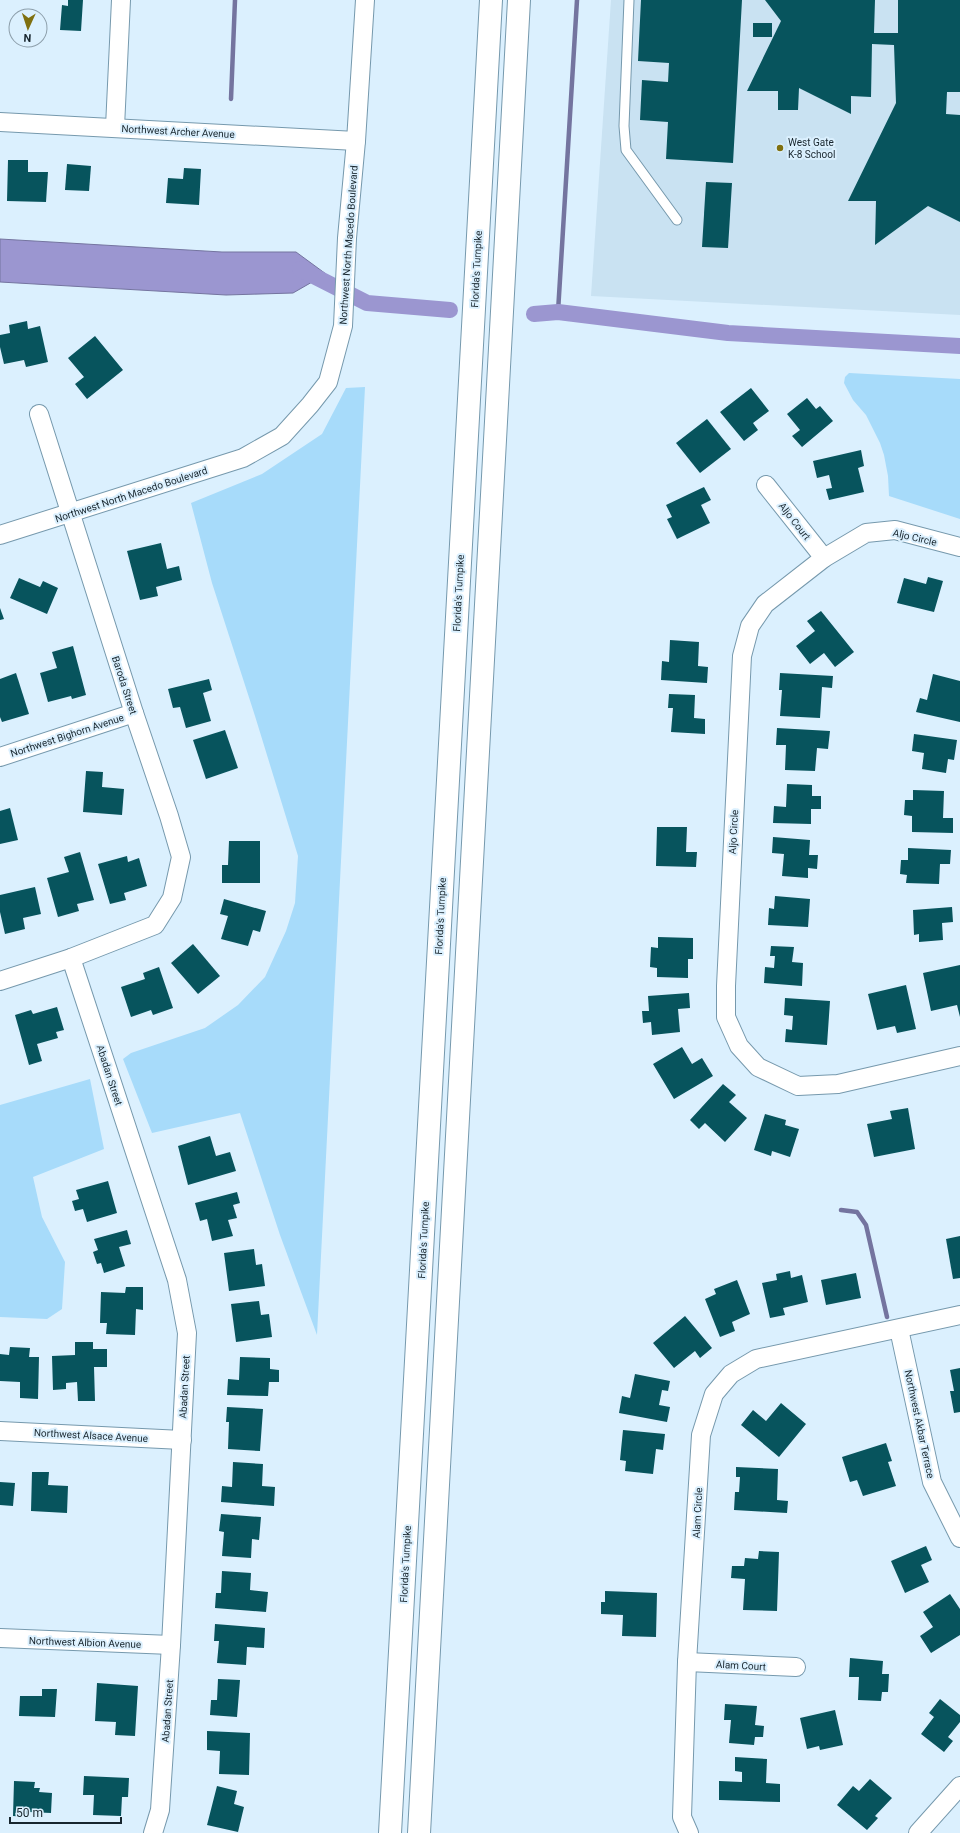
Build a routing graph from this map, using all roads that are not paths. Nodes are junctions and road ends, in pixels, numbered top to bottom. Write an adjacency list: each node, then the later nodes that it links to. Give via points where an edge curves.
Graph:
1 (121, 0): 7 (street)
2 (364, 0): 8 (street, Northwest North Macedo Boulevard)
3 (491, 0): 32 (highway, Florida's Turnpike)
4 (519, 0): 33 (highway)
5 (629, 0): 9 (lane, via 624,126 626,150)
6 (0, 122): 7 (street, Northwest Archer Avenue)
7 (115, 127): 8 (street, Northwest Archer Avenue)
8 (356, 141): 12 (street, Northwest North Macedo Boulevard, via 347,238 343,326 328,382 282,436 243,458)
9 (677, 220)
10 (39, 414): 12 (street, Baroda Street)
11 (766, 485): 15 (street, Aljo Court)
12 (71, 513): 13 (street, Northwest North Macedo Boulevard); 16 (street, Baroda Street)
13 (0, 536)
14 (960, 548): 15 (street, Aljo Circle, via 895,530 866,533)
15 (824, 558): 20 (street, Aljo Circle, via 765,604 750,626 742,656 726,1017 739,1046 758,1067 798,1086 838,1084)
16 (134, 713): 17 (street, Northwest Bighorn Avenue); 18 (street, Baroda Street, via 170,816 180,857 172,898 155,925)
17 (0, 757)
18 (71, 958): 19 (street); 24 (street, Abadan Street, via 177,1280 187,1333)
19 (0, 981)
20 (960, 1056)
21 (960, 1315): 22 (street, Alam Circle)
22 (899, 1329): 25 (street, Northwest Akbar Terrace, via 932,1482); 28 (street, Alam Circle, via 756,1359 731,1374 714,1394 701,1435)
23 (0, 1431): 24 (street, Northwest Alsace Avenue)
24 (182, 1440): 27 (street, Abadan Street)
25 (960, 1538)
26 (0, 1638): 27 (street, Northwest Albion Avenue)
27 (171, 1645): 31 (street, Abadan Street, via 160,1810)
28 (687, 1662): 29 (street, Alam Court); 34 (street, Alam Circle, via 682,1817)
29 (796, 1667)
30 (960, 1786): 35 (street)
31 (153, 1833)
32 (390, 1833)
33 (419, 1833)
34 (689, 1833)
35 (918, 1833)

